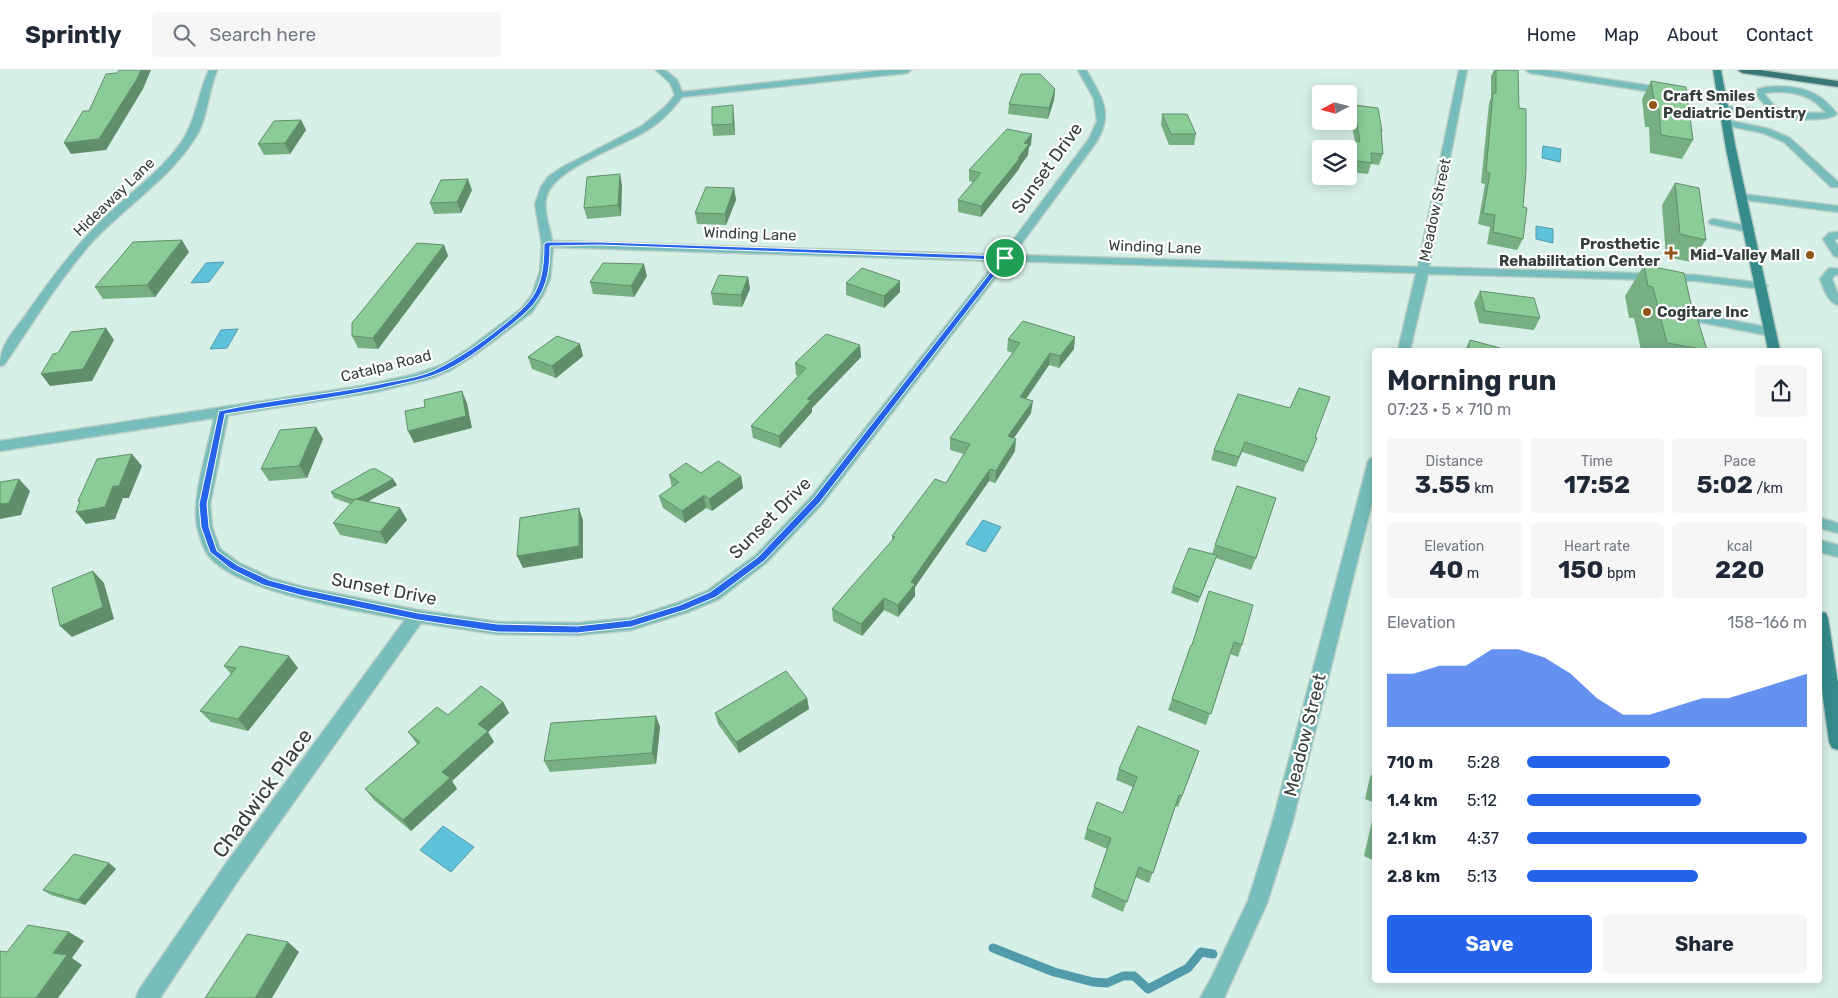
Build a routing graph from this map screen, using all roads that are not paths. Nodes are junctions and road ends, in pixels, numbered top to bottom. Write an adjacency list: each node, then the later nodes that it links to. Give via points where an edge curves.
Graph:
1 (213, 70): 33 (street, Hideaway Lane, via 200,121 190,138 171,162 105,223 78,254)
2 (660, 70): 12 (street, via 674,82)
3 (907, 70): 12 (street)
4 (1082, 70): 24 (street, Sunset Drive, via 1098,99 1102,121 1094,140)
5 (1462, 70): 25 (street, Meadow Street)
6 (1530, 70): 10 (street)
7 (1612, 70): 10 (street)
8 (1717, 70): 13 (main road)
9 (1742, 70): 11 (highway)
10 (1612, 83): 13 (street)
11 (1838, 84)
12 (680, 95): 22 (street, Catalpa Road, via 655,122 588,156 549,181 539,198)
13 (1724, 105): 14 (street); 15 (main road)
14 (1778, 114): 14 (street, via 1823,117 1832,114 1810,95 1761,91)
15 (1727, 123): 16 (street, via 1766,131 1787,140); 17 (main road)
16 (1835, 185)
17 (1742, 197): 18 (street); 20 (main road)
18 (1838, 209)
19 (1714, 222): 20 (street)
20 (1749, 229): 27 (main road)
21 (1838, 236): 23 (street, via 1828,239)
22 (547, 244): 24 (street, Winding Lane); 34 (street, Catalpa Road, via 547,265 540,291 526,310 477,349 436,372 351,392)
23 (1838, 254)
24 (1005, 258): 25 (street, Winding Lane); 41 (street, Sunset Drive, via 817,500 761,559 713,595 631,624 577,629 497,628)
25 (1423, 269): 27 (street, Winding Lane, via 1696,278); 31 (street, Meadow Street)
26 (1838, 272): 28 (street, via 1832,271 1826,279)
27 (1762, 286): 30 (main road)
28 (1838, 302)
29 (1683, 316): 30 (street)
30 (1771, 332): 32 (main road)
31 (1404, 348)
32 (1774, 348)
33 (0, 362)
34 (222, 413): 35 (street, Catalpa Road); 41 (street, Sunset Drive, via 203,504 205,527 214,552 234,567 266,583)
35 (0, 446)
36 (1372, 474): 45 (street, Meadow Street, via 1282,824 1257,903)
37 (1822, 524): 38 (street)
38 (1838, 528)
39 (1822, 547): 40 (street)
40 (1838, 551)
41 (418, 616): 44 (street, Chadwick Place, via 232,872)
42 (1822, 632): 43 (main road)
43 (1838, 742)
44 (147, 998)
45 (1211, 998)

